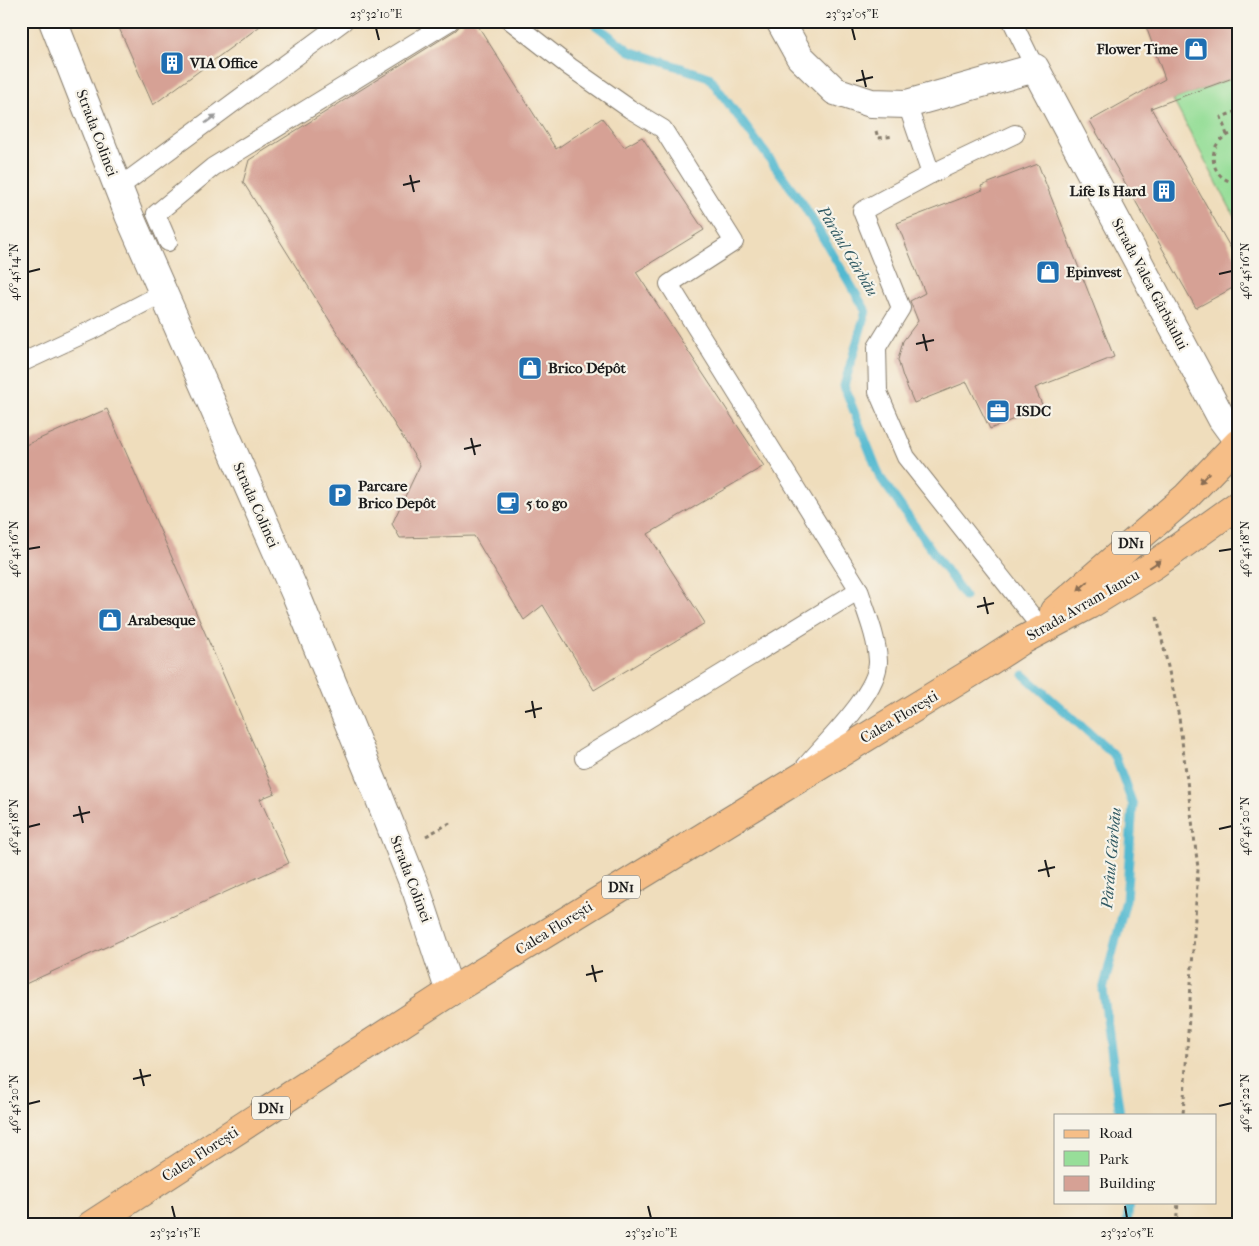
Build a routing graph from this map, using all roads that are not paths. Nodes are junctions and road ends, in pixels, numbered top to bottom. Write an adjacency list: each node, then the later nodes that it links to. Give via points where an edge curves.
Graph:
1 (54, 21): 11 (street, Strada Colinei)
2 (344, 21): 11 (lane, one-way to 2)
3 (450, 21): 12 (lane, via 213,167 156,214)
4 (511, 21): 17 (lane, via 570,67 663,128 734,242 669,284)
5 (780, 21): 8 (street, via 800,57 835,91 871,103)
6 (1012, 21): 7 (lane)
7 (1035, 68): 8 (street); 15 (street, Strada Valea Gârbăului, via 1215,407)
8 (907, 104): 10 (lane)
9 (1015, 134): 10 (lane)
10 (931, 174): 18 (lane, via 862,211 901,308 877,347 878,392 906,457)
11 (118, 188): 13 (street, Strada Colinei)
12 (168, 242)
13 (163, 293): 14 (lane); 21 (street, Strada Colinei, via 304,614 418,892)
14 (21, 363)
15 (1238, 442): 18 (main road, Strada Avram Iancu / DN1, one-way to 18, via 1186,496)
16 (1238, 505): 18 (main road, Strada Avram Iancu / DN1, one-way to 16, via 1089,605 1154,565)
17 (859, 590): 19 (lane); 20 (lane, via 875,641 878,662 873,682 858,705)
18 (1025, 637): 20 (main road, Calea Florești / DN1)
19 (584, 758)
20 (792, 781): 21 (main road, Calea Florești / DN1)
21 (450, 992): 22 (main road, Calea Florești / DN1)
22 (92, 1225)

